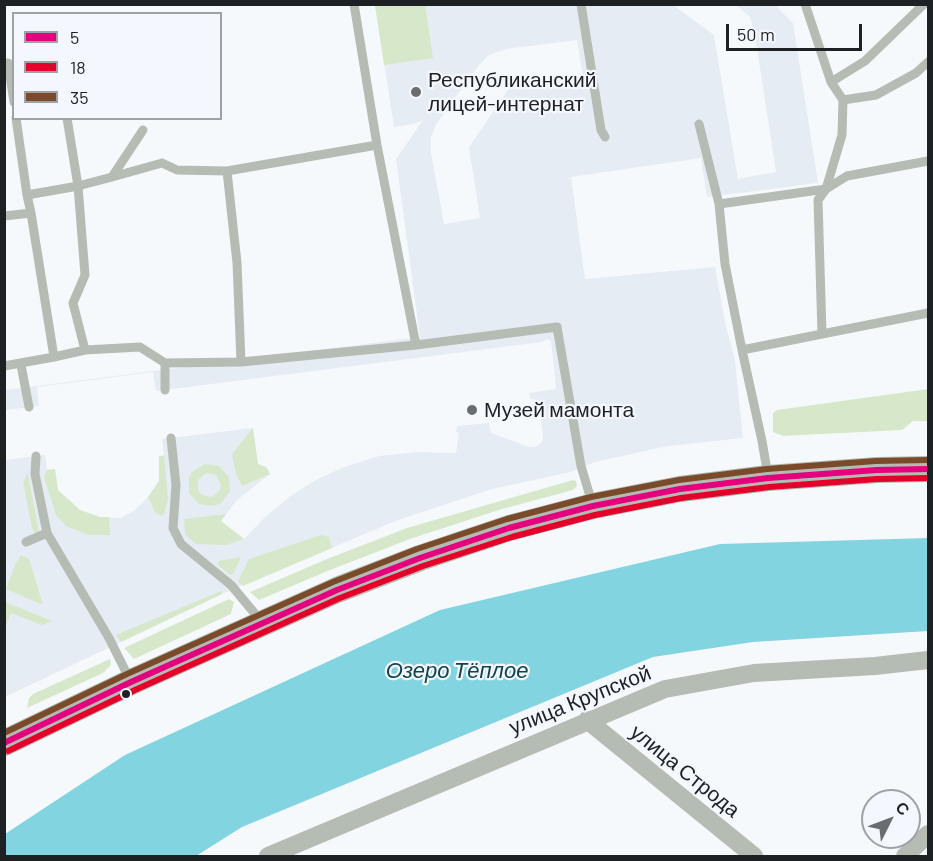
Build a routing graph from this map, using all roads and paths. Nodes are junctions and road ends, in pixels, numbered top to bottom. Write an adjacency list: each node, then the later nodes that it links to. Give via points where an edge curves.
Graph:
1 (354, 4): 15 (lane)
2 (580, 4): 14 (lane)
3 (806, 4): 7 (lane)
4 (924, 4): 7 (lane, via 865,61)
5 (928, 62): 9 (lane, via 876,95)
6 (8, 63): 8 (lane)
7 (831, 82): 9 (lane)
8 (12, 89)
9 (843, 100): 20 (lane, via 842,135)
10 (16, 120): 21 (lane)
11 (67, 120): 19 (lane)
12 (699, 124): 22 (lane)
13 (143, 130): 18 (lane)
14 (605, 137)
15 (377, 145): 17 (lane); 27 (lane)
16 (928, 161): 20 (lane, via 848,176)
17 (226, 171): 18 (lane, via 177,170 162,163); 31 (lane, via 237,263)
18 (112, 177): 19 (lane)
19 (78, 186): 21 (lane); 28 (lane, via 85,275 73,303)
20 (826, 189): 22 (lane); 26 (lane, via 818,200)
21 (27, 195): 23 (lane)
22 (718, 204): 29 (lane)
23 (31, 213): 24 (lane); 30 (lane)
24 (4, 216)
25 (928, 313): 26 (lane)
26 (822, 334): 29 (lane)
27 (416, 345): 31 (lane); 41 (lane, via 556,327 581,466)
28 (85, 350): 30 (lane); 32 (lane, via 140,347)
29 (742, 350): 40 (lane)
30 (54, 357): 33 (lane)
31 (241, 362): 32 (lane)
32 (165, 363): 35 (lane)
33 (21, 364): 34 (lane); 36 (lane)
34 (4, 366)
35 (165, 390)
36 (29, 407)
37 (171, 438): 44 (lane, via 176,485 173,528 182,544 231,585)
38 (36, 456): 42 (lane, via 35,474)
39 (928, 469): 40 (main road)
40 (768, 478): 41 (main road, via 680,489)
41 (593, 506): 44 (main road, via 509,528 420,558)
42 (47, 533): 43 (lane); 46 (lane)
43 (26, 542)
44 (262, 622): 46 (main road)
45 (928, 660): 47 (street, улица Крупской, via 743,675 665,689)
46 (131, 682): 48 (main road)
47 (587, 720): 50 (street, улица Крупской); 51 (street, улица Строда)
48 (4, 743)
49 (928, 834): 52 (street)
50 (268, 856)
51 (754, 856)
52 (905, 856)

